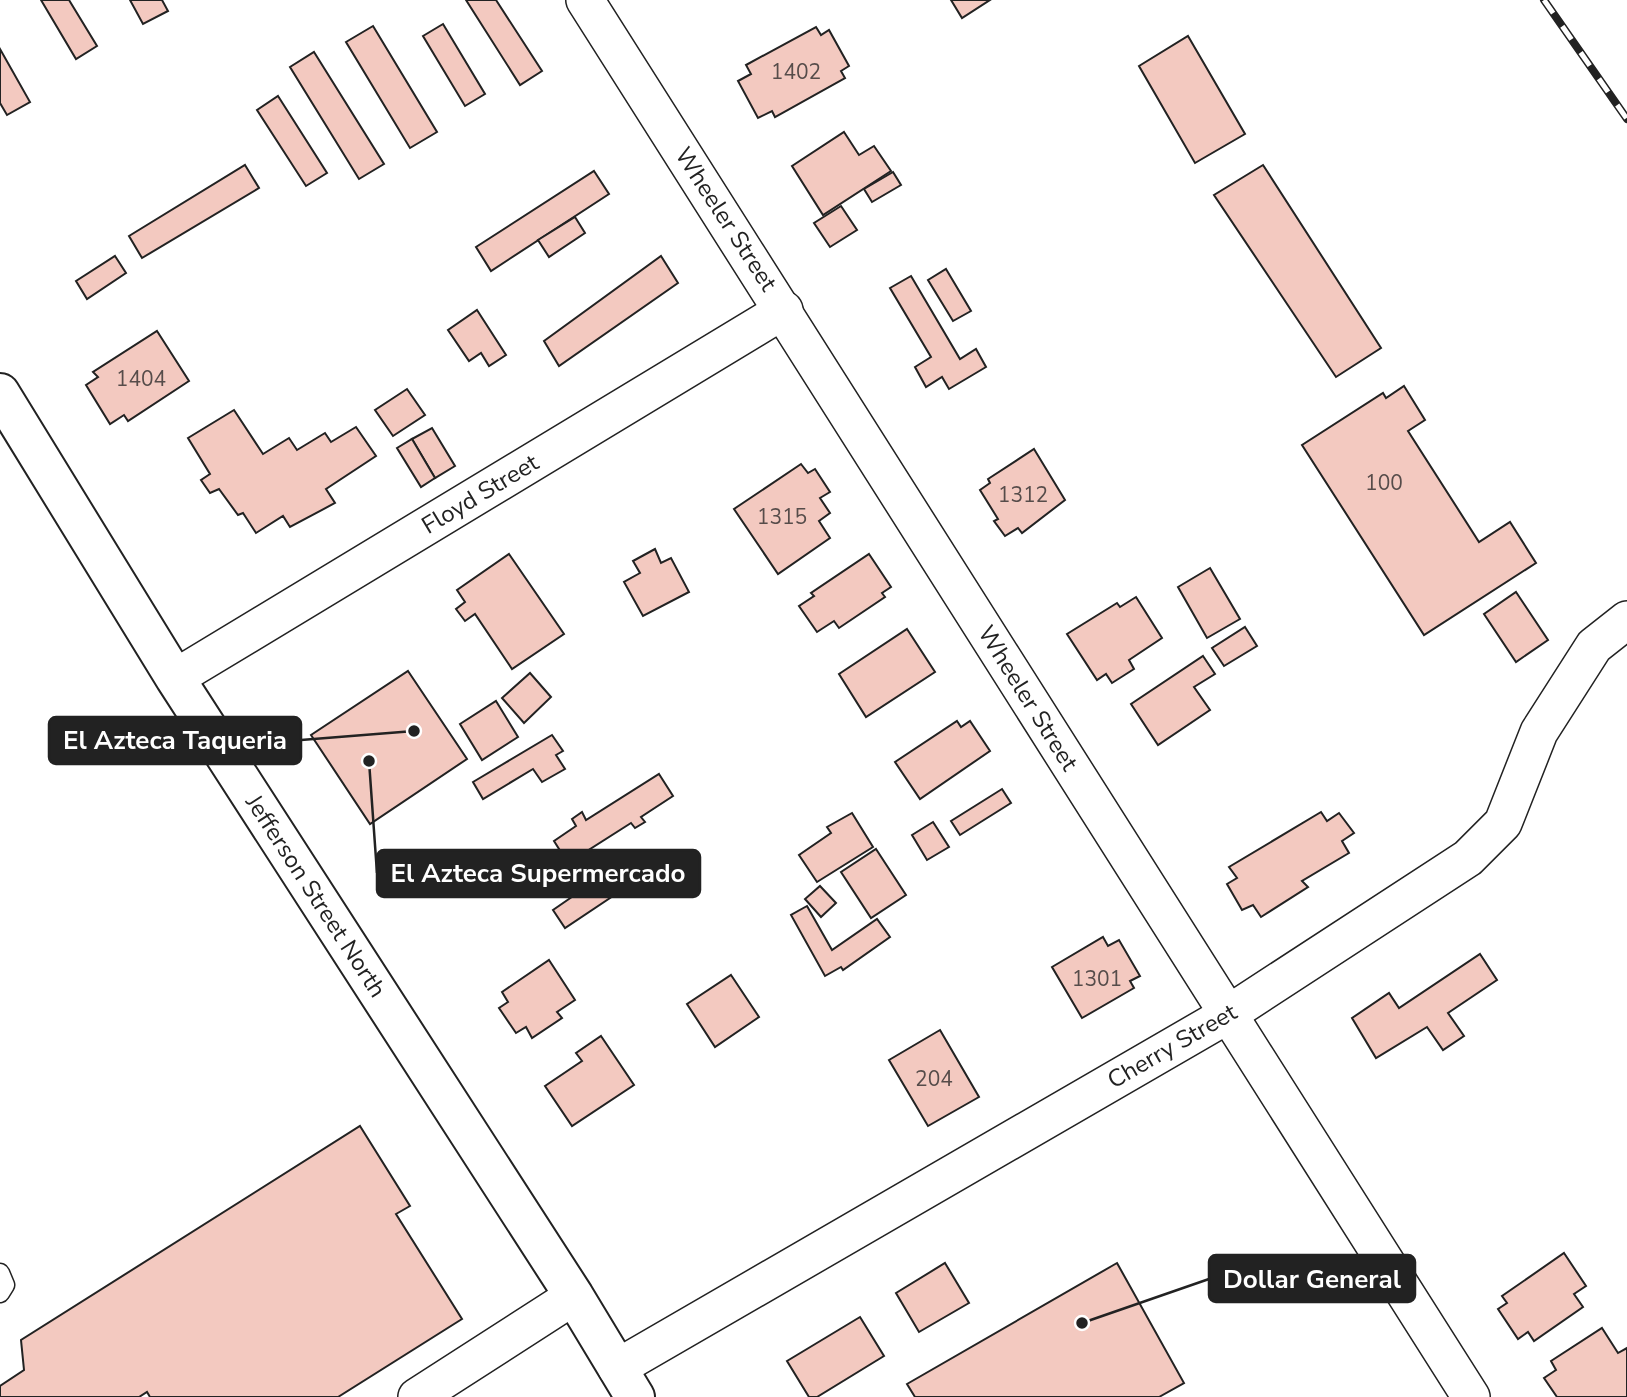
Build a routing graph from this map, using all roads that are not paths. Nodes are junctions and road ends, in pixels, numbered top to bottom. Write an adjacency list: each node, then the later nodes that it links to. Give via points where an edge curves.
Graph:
1 (585, 0): 2 (street, Wheeler Street)
2 (784, 310): 5 (street, Floyd Street); 6 (street, Wheeler Street)
3 (0, 393): 5 (main road, Jefferson Street North)
4 (1627, 620): 6 (street, Cherry Street, via 1594,646 1539,732 1503,823 1468,858)
5 (175, 678): 9 (main road, Jefferson Street North)
6 (1227, 1015): 10 (street, Cherry Street); 12 (street, Wheeler Street)
7 (0, 1273): 8 (lane, via 5,1285)
8 (0, 1293)
9 (574, 1296): 10 (main road, Jefferson Street North); 11 (street)
10 (626, 1383)
11 (417, 1397)
12 (1471, 1397)

